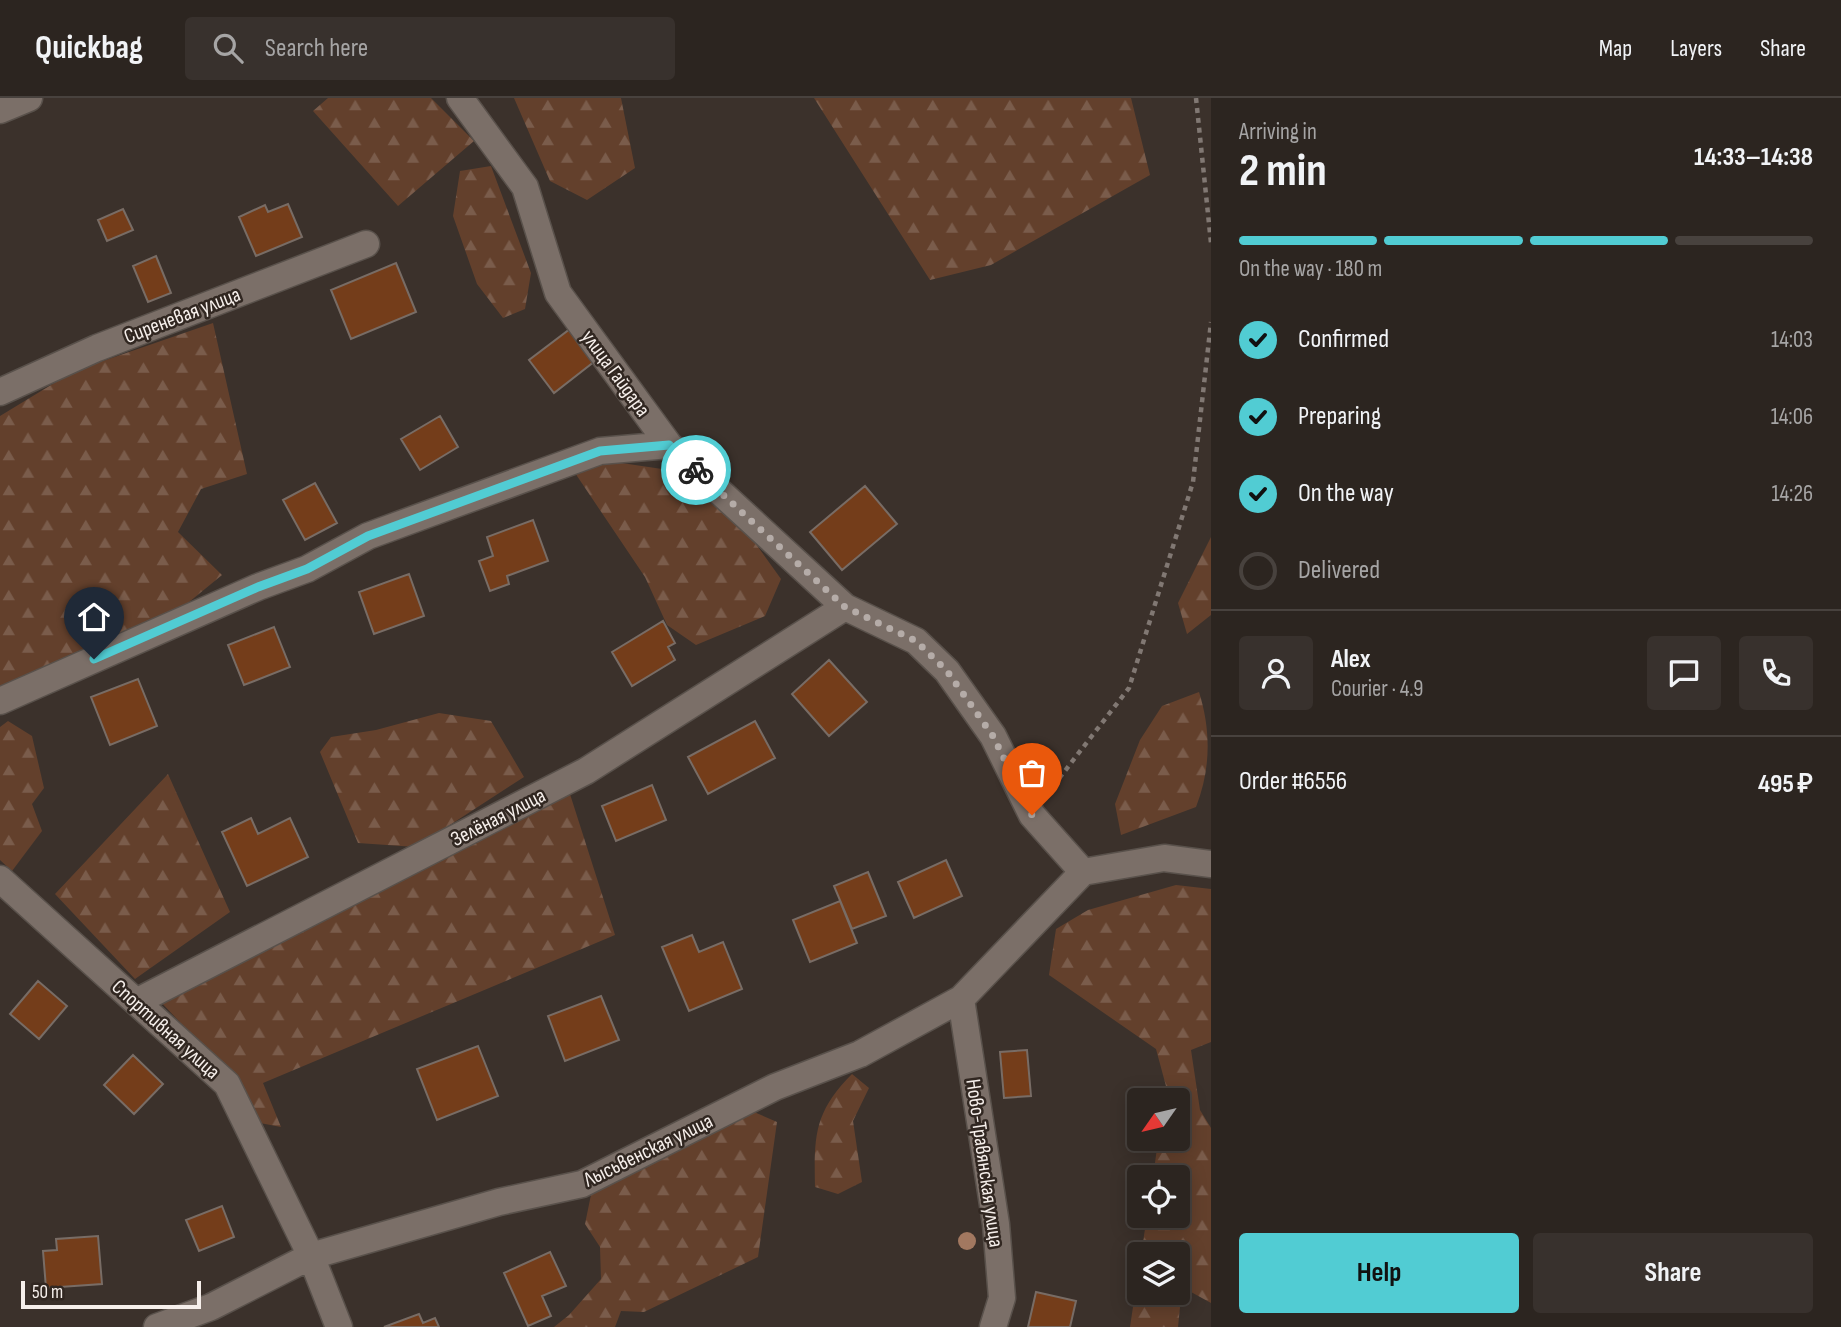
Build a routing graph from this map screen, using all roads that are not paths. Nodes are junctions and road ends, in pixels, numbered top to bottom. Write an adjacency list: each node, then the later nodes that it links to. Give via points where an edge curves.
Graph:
1 (29, 98): 3 (street)
2 (460, 98): 6 (street, улица Гайдара, via 525,187 558,293)
3 (0, 110)
4 (366, 244): 5 (street, Сиреневая улица, via 97,348)
5 (0, 392)
6 (669, 445): 7 (street, улица Гайдара); 8 (street, via 600,451 368,536 307,569)
7 (845, 607): 10 (street, улица Гайдара, via 916,641 947,671 993,736 1032,815); 13 (street, Зелёная улица, via 586,771)
8 (0, 701)
9 (1211, 864): 10 (street, via 1164,858)
10 (1083, 872): 12 (street, Лысьвенская улица)
11 (0, 880): 13 (street, Спортивная улица)
12 (961, 999): 14 (street, Лысьвенская улица, via 860,1054 775,1087 582,1184 499,1202); 17 (street, Ново-Травянская улица, via 996,1224 1002,1298)
13 (136, 1002): 14 (street, Спортивная улица, via 227,1084)
14 (311, 1256): 15 (street, Лысьвенская улица, via 211,1307); 16 (street, Спортивная улица)
15 (157, 1327)
16 (339, 1327)
17 (993, 1327)

